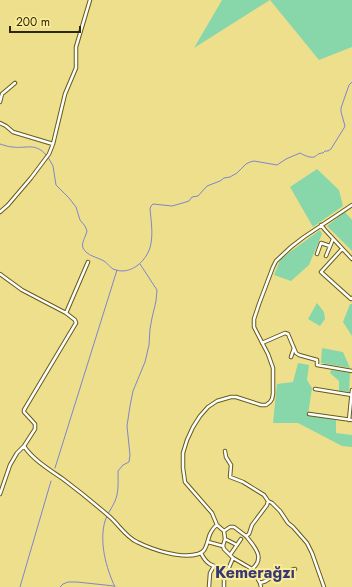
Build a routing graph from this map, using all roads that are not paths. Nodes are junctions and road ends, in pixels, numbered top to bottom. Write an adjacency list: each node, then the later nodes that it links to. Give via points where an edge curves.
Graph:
1 (90, 0): 5 (street, via 76,48 76,68 65,94)
2 (15, 83): 3 (street, via 2,94)
3 (0, 102)
4 (0, 123): 5 (street, via 13,132)
5 (53, 144): 7 (street, via 45,160)
6 (352, 205): 8 (street)
7 (0, 212)
8 (321, 225): 9 (street); 19 (street, via 284,253 272,267 254,319 254,327)
9 (333, 239): 10 (street); 11 (street)
10 (330, 246): 12 (street, via 321,243); 13 (street)
11 (342, 249): 14 (street); 17 (street, via 321,272)
12 (317, 254)
13 (326, 256)
14 (352, 259)
15 (88, 262): 18 (street)
16 (0, 274): 18 (street, via 22,290)
17 (352, 298)
18 (66, 313): 28 (street, via 76,323 24,410 35,424 35,429)
19 (262, 343): 20 (street, via 285,333 288,334); 32 (street, via 273,368 273,394 270,402 261,405 231,397 211,404 193,427 183,453 185,482 212,514)
20 (294, 348): 21 (street); 22 (street, via 299,355 317,360 317,365)
21 (291, 357)
22 (352, 371)
23 (315, 389): 25 (street)
24 (352, 390): 25 (street)
25 (352, 395): 27 (street)
26 (309, 414): 27 (street)
27 (351, 420)
28 (24, 446): 30 (street, via 10,465); 40 (street, via 27,452 111,518 136,542 175,555)
29 (225, 451): 31 (street, via 231,465 230,477 264,495)
30 (0, 494)
31 (268, 501): 34 (street); 51 (street, via 307,543)
32 (217, 525): 33 (street); 37 (street, via 210,533)
33 (224, 531): 34 (street, via 234,527); 36 (street)
34 (246, 536): 44 (street, via 258,550 258,561)
35 (241, 539): 38 (street)
36 (225, 540): 38 (street); 39 (street)
37 (208, 542): 39 (street); 40 (street)
38 (236, 545): 41 (street)
39 (223, 546): 41 (street)
40 (201, 553): 43 (street, via 204,560)
41 (230, 555): 42 (street)
42 (233, 558): 44 (street); 46 (street)
43 (214, 566): 46 (street); 48 (street, via 210,573)
44 (252, 569): 47 (street)
45 (295, 569): 47 (street)
46 (227, 570): 49 (street)
47 (260, 582): 50 (street)
48 (209, 587)
49 (224, 587)
50 (261, 587)
51 (324, 587)

